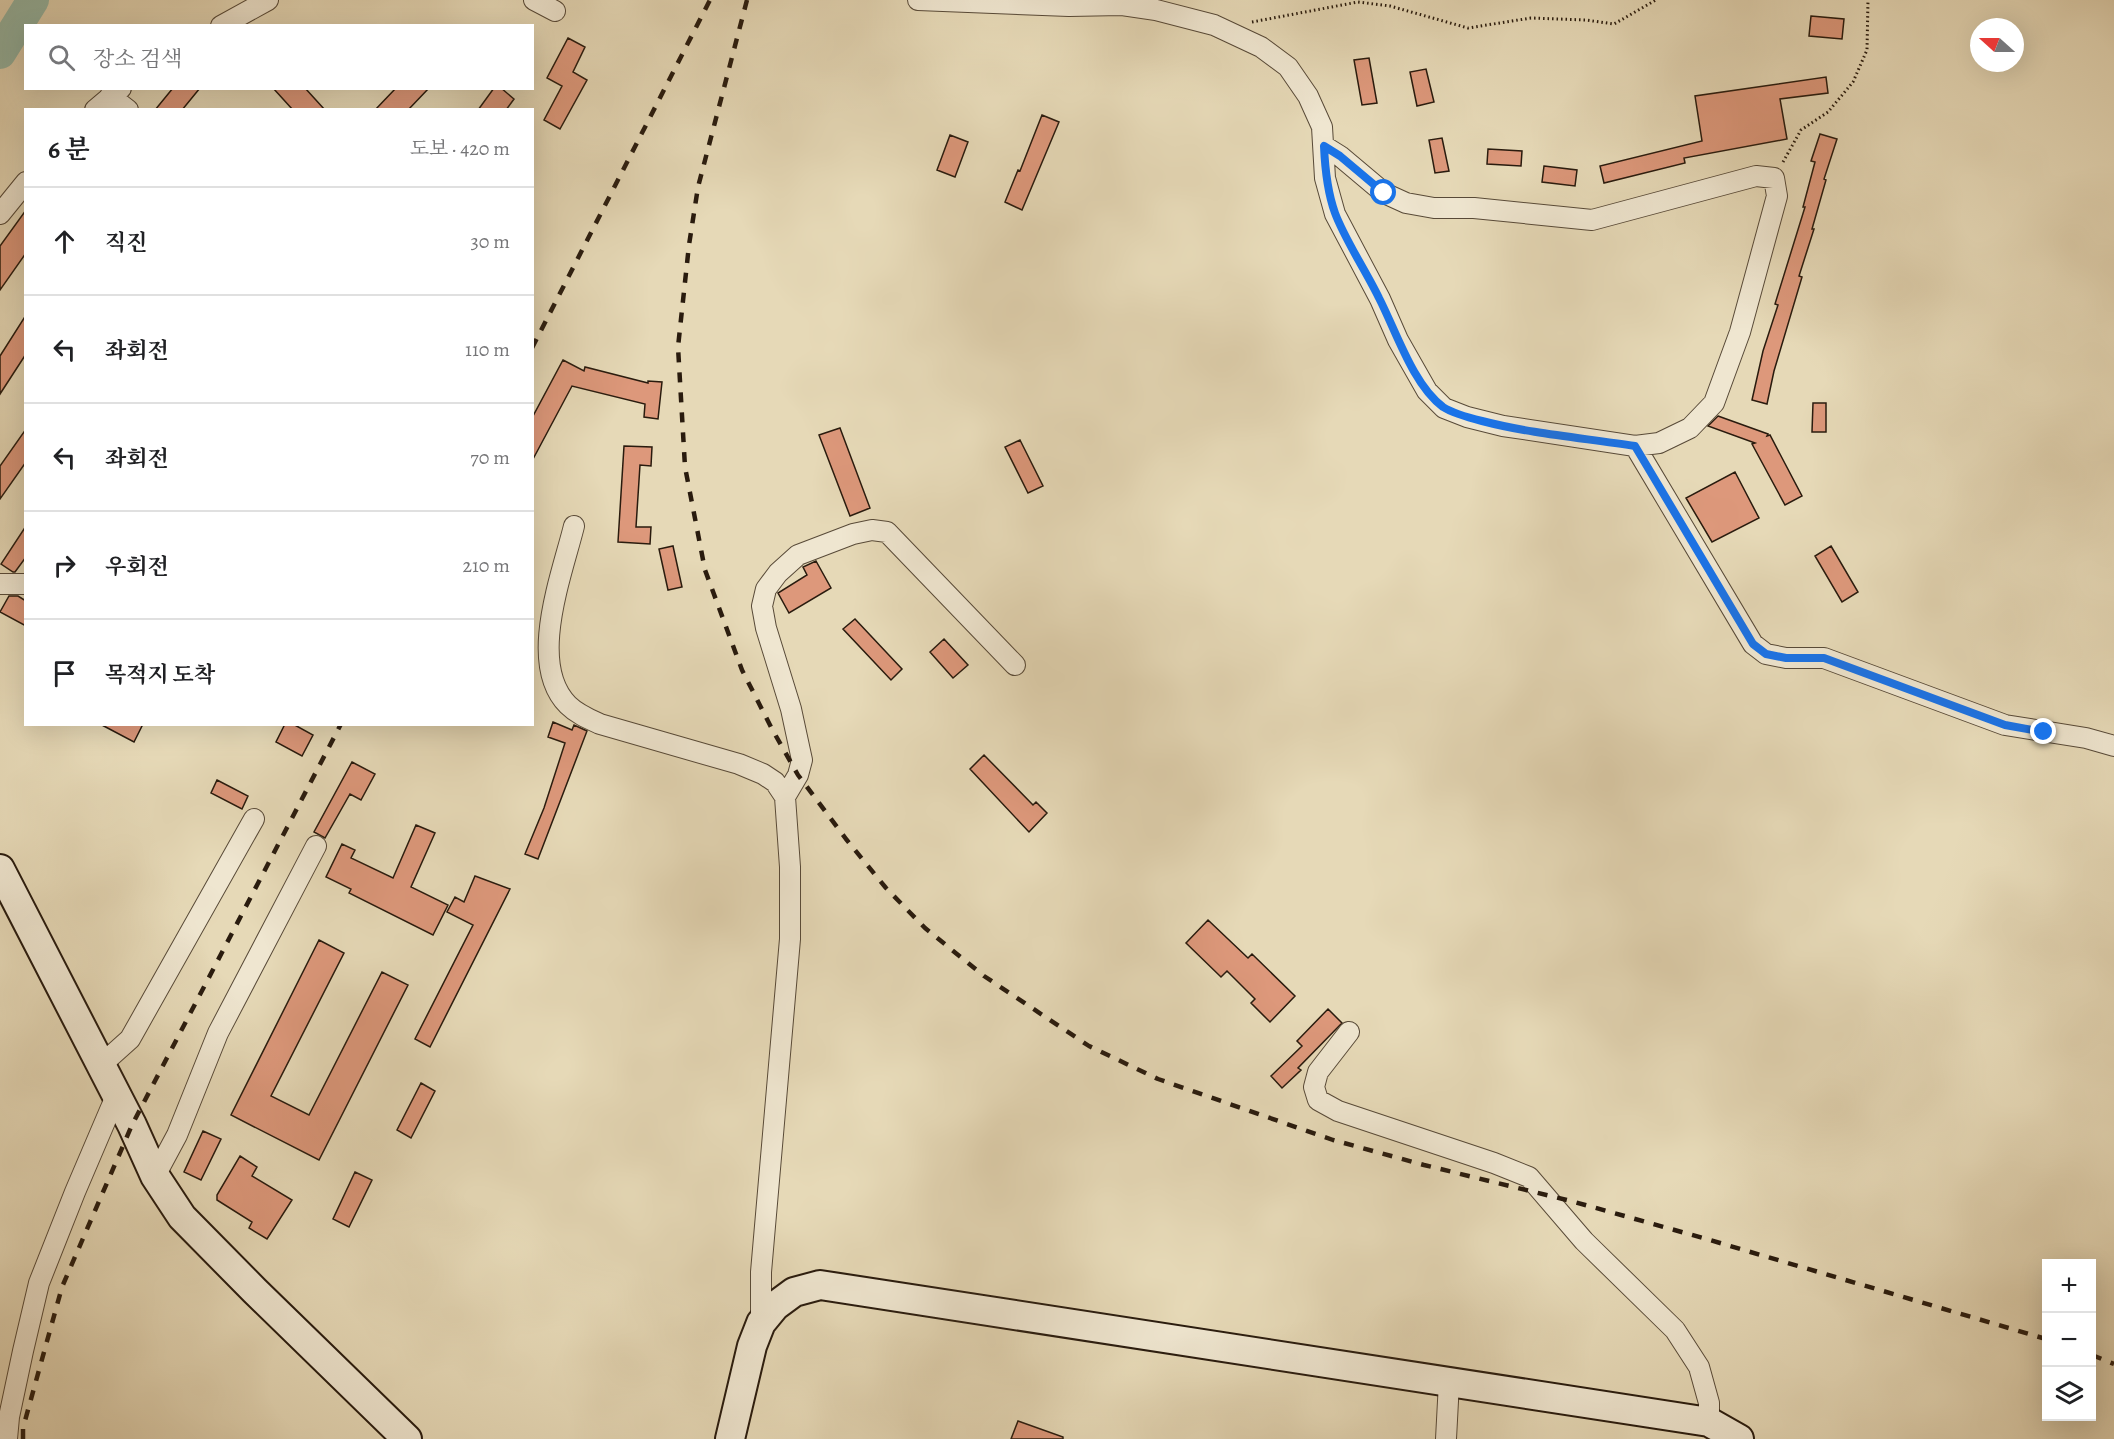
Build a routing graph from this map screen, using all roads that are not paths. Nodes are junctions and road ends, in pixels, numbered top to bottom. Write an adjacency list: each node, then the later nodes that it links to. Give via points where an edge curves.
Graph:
1 (268, 0): 5 (street)
2 (534, 0): 4 (street)
3 (918, 0): 9 (street, via 1122,5 1185,16 1214,26 1261,47 1288,67 1308,96 1322,128)
4 (555, 11)
5 (225, 24)
6 (115, 92): 7 (street); 8 (street)
7 (97, 108)
8 (127, 108)
9 (1324, 146): 12 (street, via 1325,178 1335,214 1412,367 1444,408 1503,426); 12 (street, via 1384,193 1406,203 1592,220 1756,176 1774,178 1777,196 1740,332 1714,403 1689,428 1659,443)
10 (24, 184): 11 (street)
11 (0, 214)
12 (1635, 446): 17 (street, via 1753,644 1766,654 1824,658 2005,725)
13 (574, 526): 18 (street, via 549,625 549,662 555,684 567,704 600,724 739,764 775,782)
14 (0, 584): 15 (street)
15 (24, 584)
16 (1015, 665): 18 (street, via 887,532 853,534 798,555 766,589 762,606 802,760)
17 (2114, 746)
18 (785, 797): 26 (street, via 790,939 761,1272)
19 (254, 819): 23 (street, via 130,1039)
20 (316, 846): 25 (street, via 218,1033 177,1136)
21 (0, 869): 23 (street)
22 (1348, 1032): 28 (street, via 1318,1072 1314,1087 1318,1100 1338,1111 1529,1177 1584,1241 1675,1330 1699,1367 1709,1403)
23 (101, 1065): 24 (street)
24 (116, 1096): 25 (street); 29 (street, via 39,1283)
25 (155, 1176): 30 (street, via 182,1217)
26 (761, 1323): 27 (street, via 794,1292 820,1285); 31 (street)
27 (1449, 1382): 28 (street); 32 (street)
28 (1708, 1422): 33 (street)
29 (7, 1439)
30 (407, 1439)
31 (730, 1439)
32 (1446, 1439)
33 (1739, 1439)

